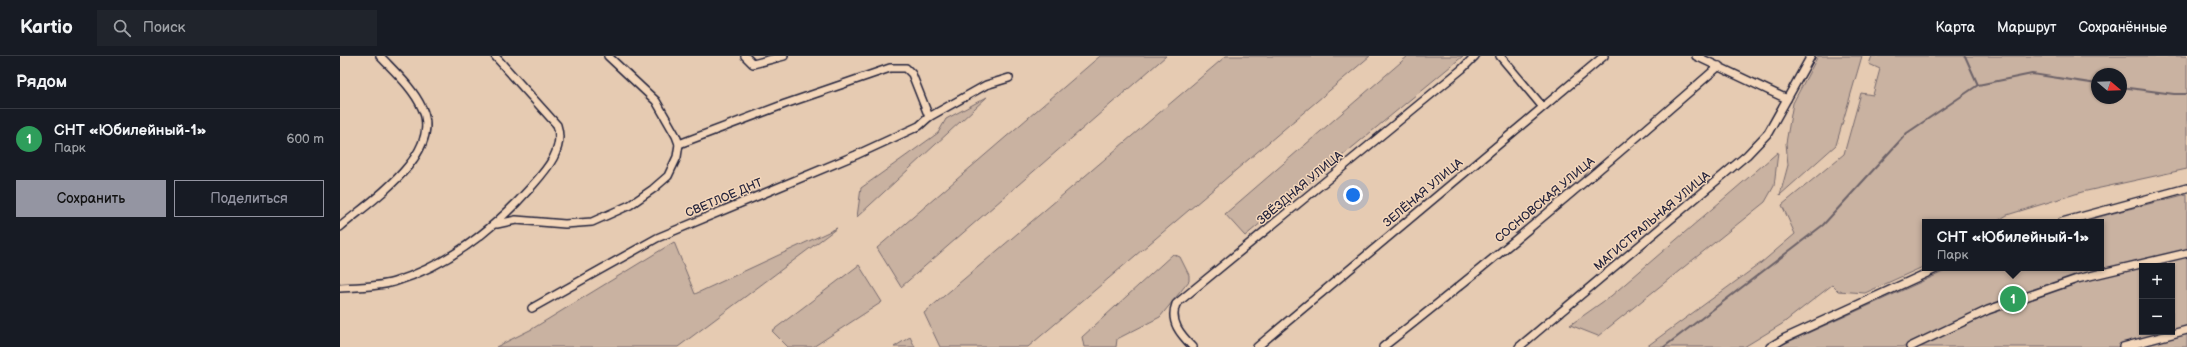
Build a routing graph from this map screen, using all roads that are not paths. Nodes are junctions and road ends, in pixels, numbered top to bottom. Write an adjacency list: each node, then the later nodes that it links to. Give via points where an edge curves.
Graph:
1 (380, 56): 20 (street, via 417,98 426,121 425,135 421,149 411,165)
2 (495, 56): 19 (street, via 554,119 560,138 556,152 539,178)
3 (608, 56): 16 (street, via 656,101)
4 (745, 56): 5 (street, via 753,64)
5 (784, 56)
6 (1475, 56): 26 (street, ЗВЁЗДНАЯ УЛИЦА, via 1176,304 1173,317 1176,325)
7 (1500, 56): 14 (street)
8 (1604, 56): 14 (street, ЗЕЛЁНАЯ УЛИЦА)
9 (1696, 56): 11 (street)
10 (1811, 56): 13 (street, МАГИСТРАЛЬНАЯ УЛИЦА)
11 (1718, 66): 13 (street); 28 (street, СОСНОВСКАЯ УЛИЦА, via 1636,139)
12 (1009, 78): 15 (street, СВЕТЛОЕ ДНТ, via 986,84)
13 (1787, 100): 29 (street, МАГИСТРАЛЬНАЯ УЛИЦА, via 1768,132 1747,156)
14 (1542, 106): 27 (street, ЗЕЛЁНАЯ УЛИЦА)
15 (929, 117): 16 (street, via 912,74 906,68 898,67 785,104); 24 (street, СВЕТЛОЕ ДНТ, via 919,126 856,156 657,238)
16 (679, 144): 19 (street, via 677,157 668,176 618,212 592,222 565,224 516,220)
17 (2187, 188): 18 (street)
18 (2073, 219)
19 (496, 224): 23 (street, via 468,245 393,283)
20 (340, 227)
21 (2187, 253): 31 (street, via 2077,279 1988,310)
22 (1931, 271): 30 (street)
23 (340, 288)
24 (532, 308)
25 (2187, 330): 32 (street)
26 (1193, 347)
27 (1257, 347)
28 (1383, 347)
29 (1519, 347)
30 (1770, 347)
31 (1910, 347)
32 (2123, 347)

